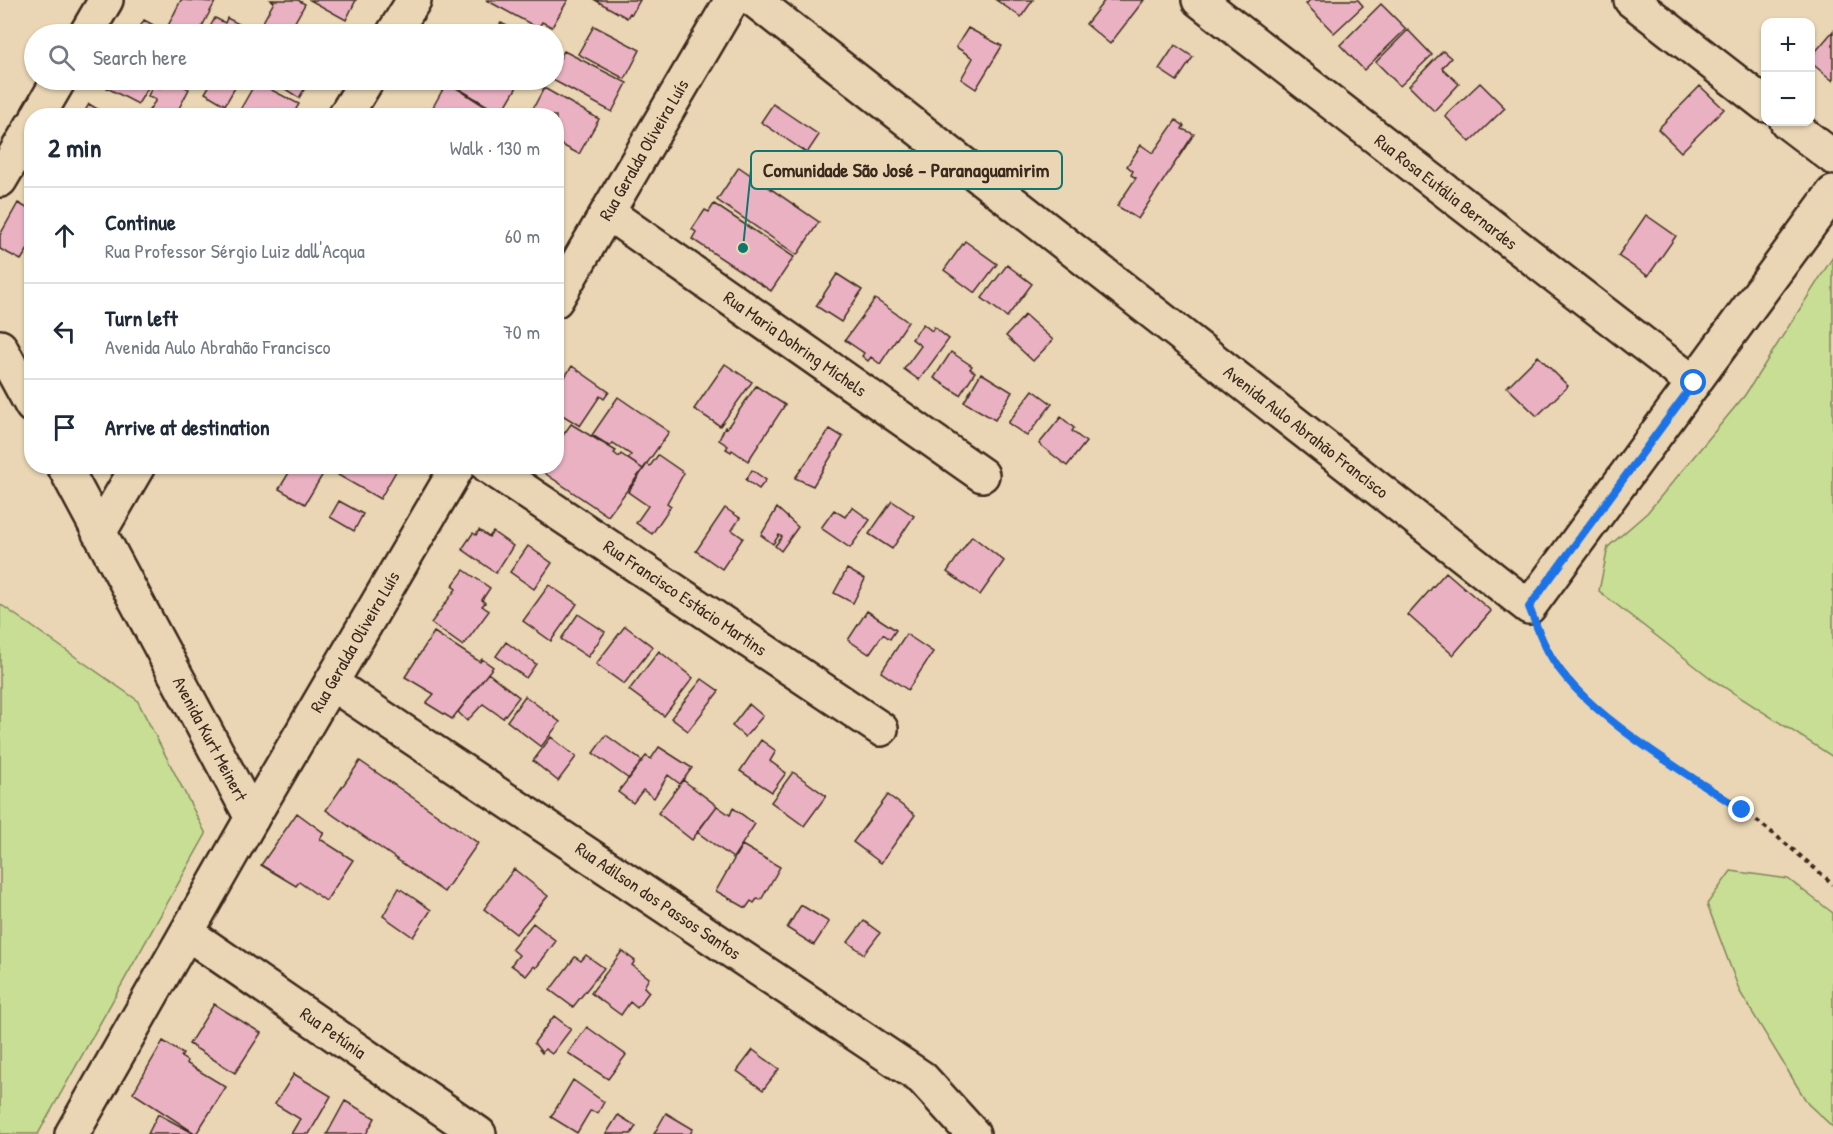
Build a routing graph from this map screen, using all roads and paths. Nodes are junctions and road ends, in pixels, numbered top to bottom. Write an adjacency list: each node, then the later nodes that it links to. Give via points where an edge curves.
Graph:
1 (106, 0): 7 (street)
2 (414, 0): 8 (street)
3 (732, 0): 19 (street, Rua Geralda Oliveira Luís)
4 (754, 0): 30 (street, Avenida Aulo Abrahão Francisco)
5 (1199, 0): 22 (street, Rua Rosa Eutália Bernardes)
6 (1631, 0): 11 (street)
7 (92, 24)
8 (399, 24)
9 (53, 90): 12 (street)
10 (361, 90): 13 (street)
11 (1761, 101)
12 (43, 108)
13 (350, 108)
14 (1792, 126): 16 (street)
15 (24, 140): 17 (street)
16 (1833, 157)
17 (0, 180)
18 (1833, 193): 22 (street)
19 (608, 213): 20 (street, Rua Geralda Oliveira Luís); 28 (street, Rua Maria Dohring Michels)
20 (564, 287)
21 (0, 347): 23 (street)
22 (1694, 383): 30 (street)
23 (24, 391)
24 (68, 474): 29 (street, Avenida Kurt Meinert)
25 (133, 474): 29 (street)
26 (453, 474): 31 (street, Rua Geralda Oliveira Luís)
27 (500, 474): 32 (street, Rua Francisco Estácio Martins)
28 (982, 475)
29 (99, 533): 33 (street, Avenida Kurt Meinert)
30 (1529, 607): 34 (path, via 1549,655 1584,697 1625,731 1742,810)
31 (331, 683): 33 (street, Rua Geralda Oliveira Luís); 38 (street, Rua Adilson dos Passos Santos, via 922,1077)
32 (881, 729)
33 (252, 818): 35 (street, Avenida Kurt Meinert)
34 (1833, 884)
35 (187, 933): 36 (street, Avenida Kurt Meinert); 37 (street, Rua Petúnia)
36 (72, 1134)
37 (479, 1134)
38 (973, 1134)

